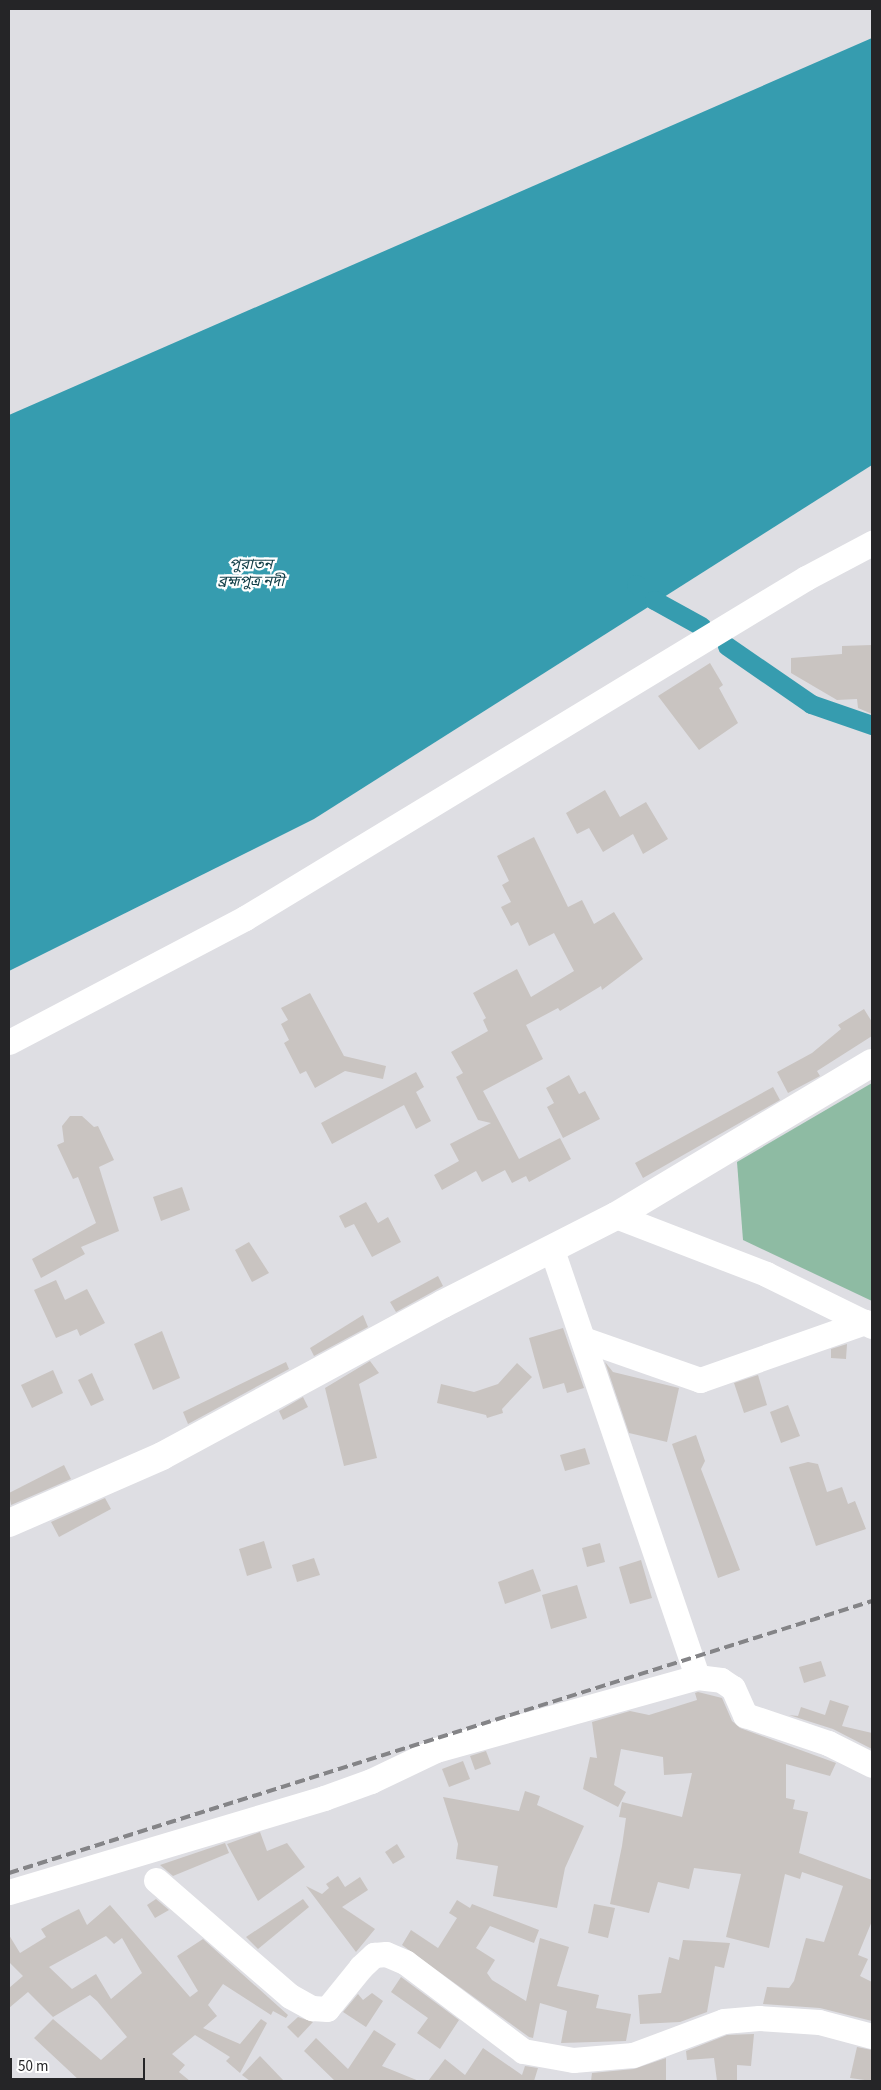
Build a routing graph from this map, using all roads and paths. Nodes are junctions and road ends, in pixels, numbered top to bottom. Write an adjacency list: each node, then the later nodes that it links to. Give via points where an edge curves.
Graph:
1 (872, 543): 2 (street, via 806,578 245,918)
2 (9, 1042)
3 (872, 1063): 4 (main road)
4 (616, 1216): 5 (main road); 6 (street, via 766,1274)
5 (552, 1250): 7 (street); 8 (main road, via 443,1304 162,1456)
6 (868, 1324): 7 (street, via 700,1380)
7 (586, 1340): 9 (street)
8 (9, 1523)
9 (697, 1677): 10 (street, via 720,1680 733,1688 746,1715 828,1743); 12 (street, via 436,1750 371,1781 324,1798)
10 (872, 1765)
11 (156, 1880): 13 (street, via 290,1996 312,2008 327,2009 374,1955 386,1954 405,1962 523,2051 572,2060 633,2055 724,2021 759,2018 819,2022)
12 (9, 1892)
13 (872, 2036)

